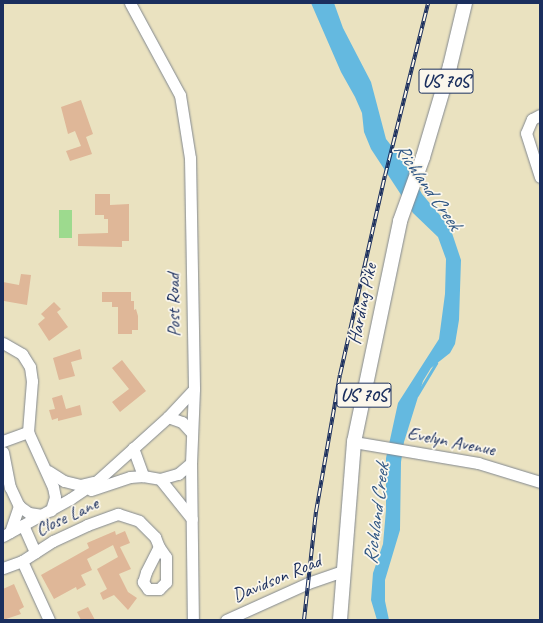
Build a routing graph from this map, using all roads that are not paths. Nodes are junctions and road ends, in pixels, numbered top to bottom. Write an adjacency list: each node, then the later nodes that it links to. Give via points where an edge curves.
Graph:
1 (130, 3): 6 (street, Post Road, via 180,95 190,158)
2 (465, 3): 11 (main road, Harding Pike / US 70S, via 450,66 423,157 400,221)
3 (540, 115): 4 (street, via 532,119 526,133)
4 (540, 177)
5 (3, 343): 8 (street, via 22,354 30,367 32,381)
6 (194, 389): 7 (street); 9 (street, Post Road)
7 (168, 417): 9 (street, via 182,422); 12 (street)
8 (28, 432): 10 (street); 15 (street)
9 (192, 433): 14 (street, Post Road)
10 (3, 441)
11 (354, 442): 19 (street, Evelyn Avenue, via 478,463); 30 (main road, Harding Pike / US 70S)
12 (133, 448): 16 (street); 18 (street)
13 (3, 452): 21 (street, via 10,487)
14 (191, 463): 17 (street, via 178,474); 23 (street, Post Road)
15 (48, 471): 18 (street, via 64,481 80,485); 22 (street, via 55,498)
16 (142, 476): 17 (street); 20 (street, via 119,479)
17 (160, 479): 23 (street)
18 (98, 480): 20 (street)
19 (540, 482)
20 (70, 499): 22 (street)
21 (19, 506): 22 (street, via 29,513); 25 (street)
22 (46, 512): 24 (street)
23 (192, 519): 32 (street, Post Road)
24 (23, 525): 25 (street); 27 (street)
25 (7, 534)
26 (159, 548): 27 (street, Close Lane, via 155,537 139,521 118,514 87,525)
27 (35, 552): 28 (street, Close Lane)
28 (22, 561): 29 (street, Close Lane); 31 (street)
29 (4, 563)
30 (342, 571): 33 (street, Davidson Road, via 308,583); 34 (main road, Harding Pike / US 70S)
31 (49, 620)
32 (193, 620)
33 (226, 620)
34 (340, 620)

